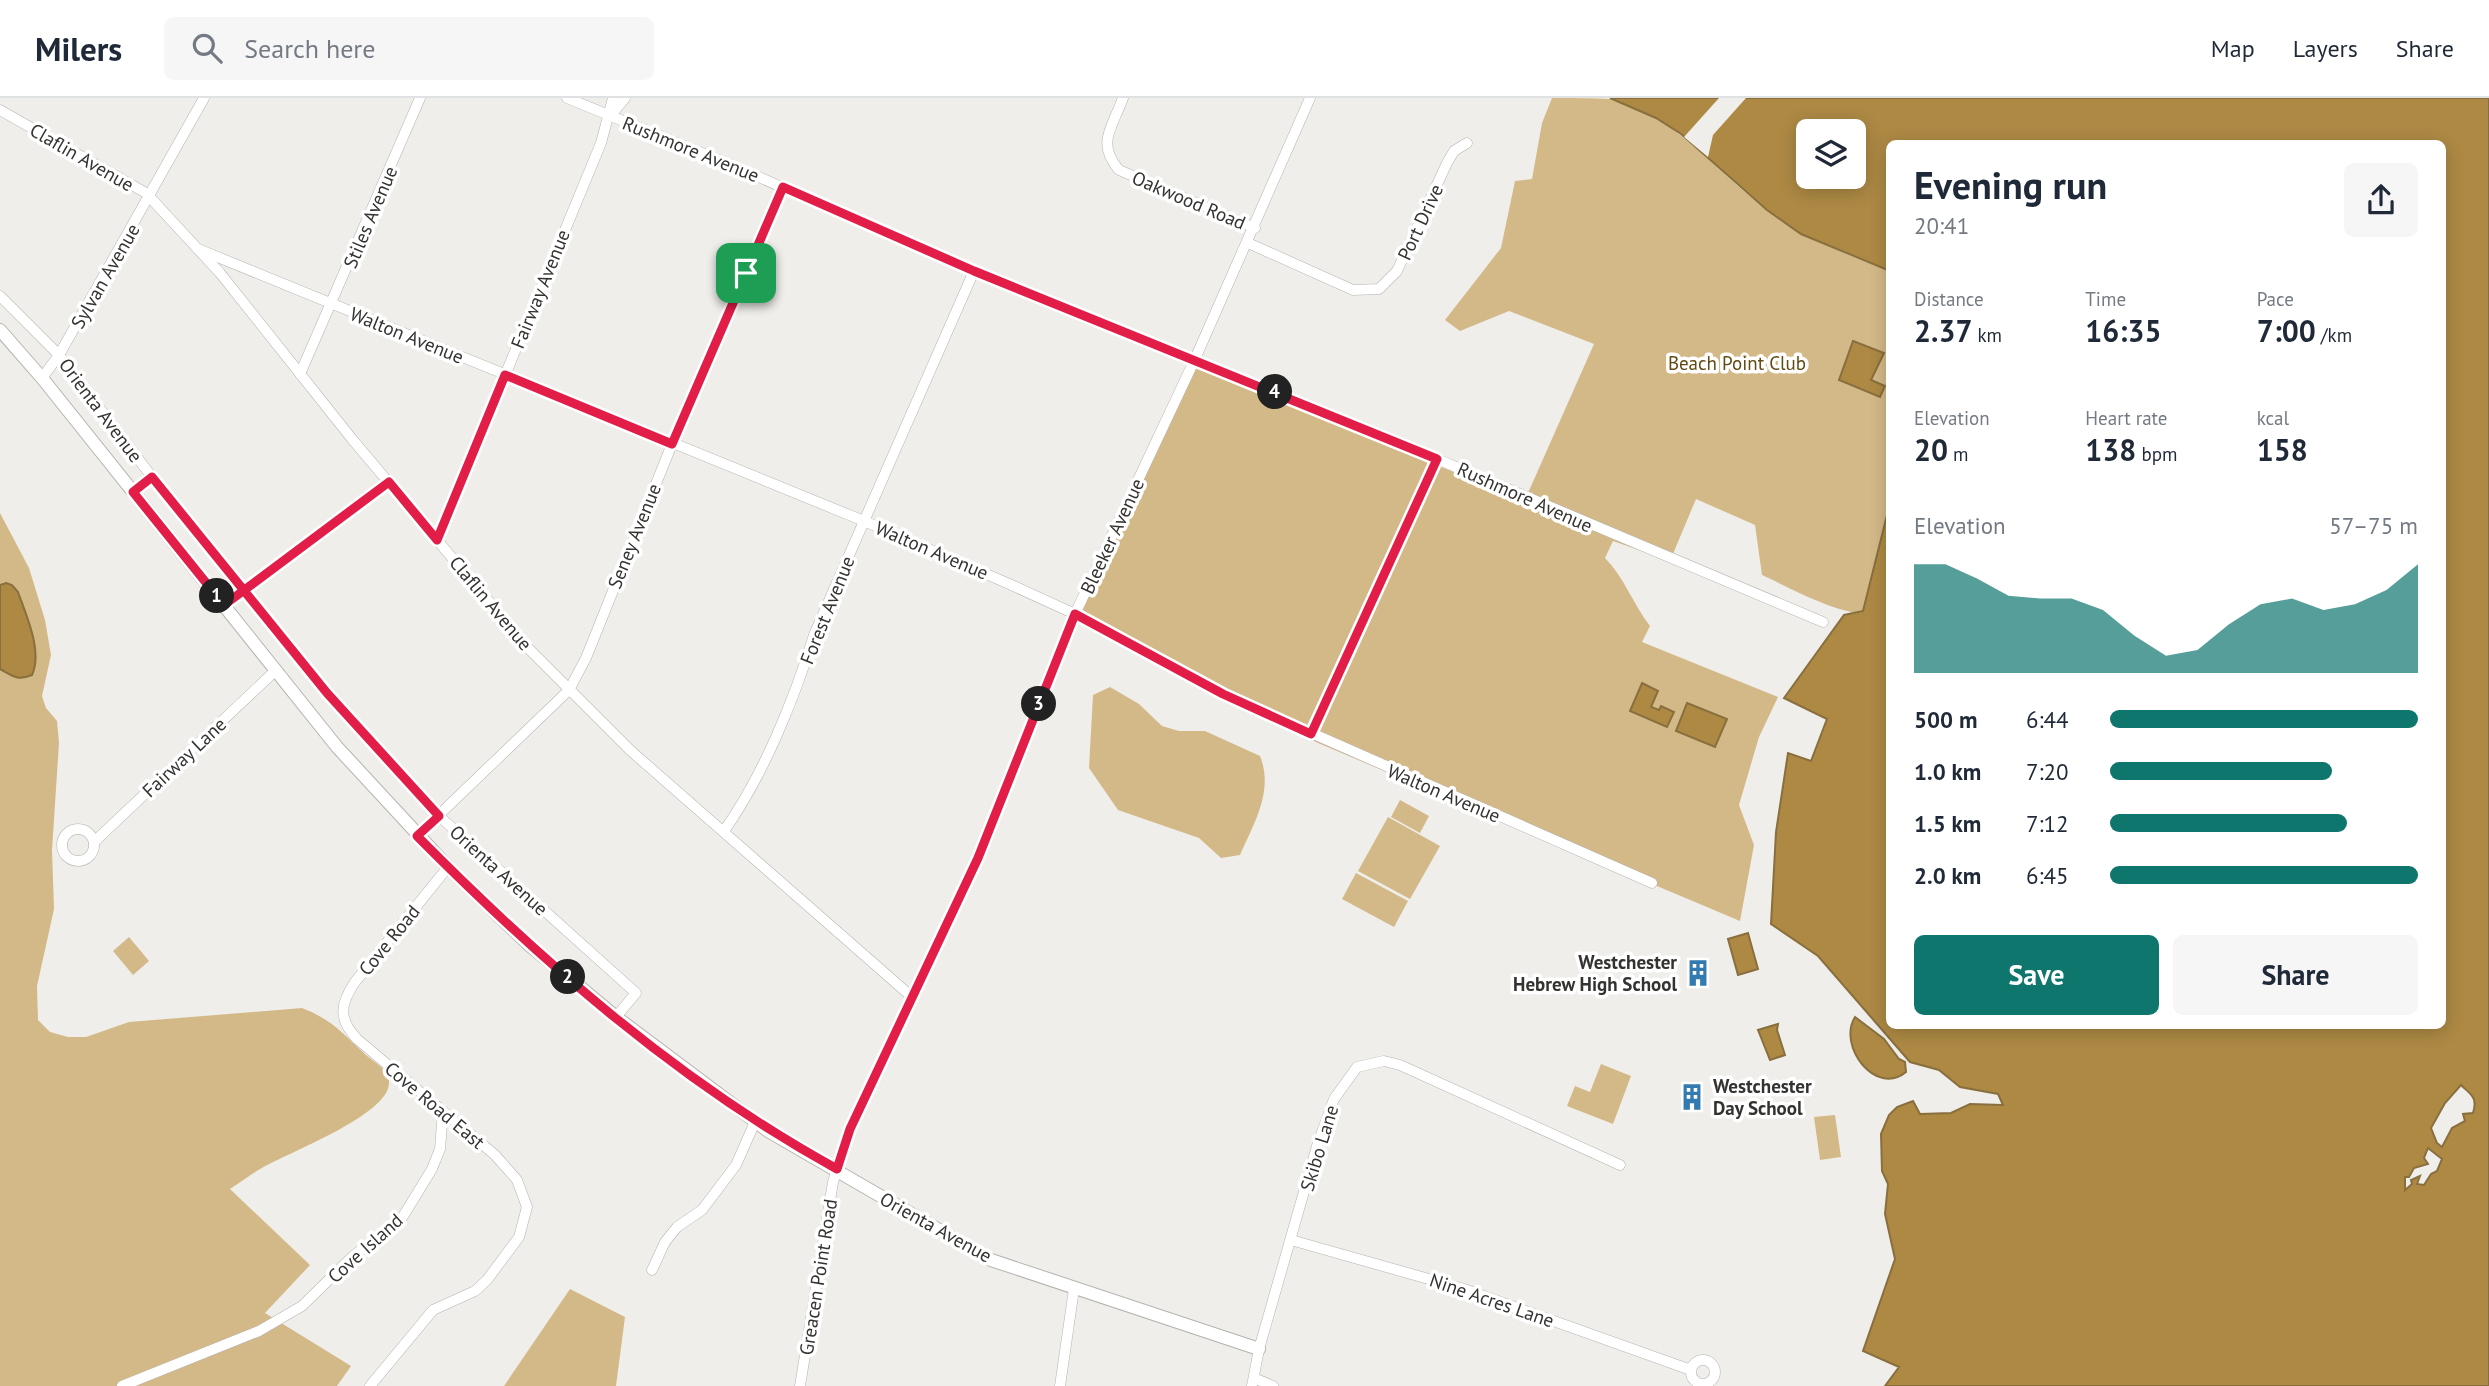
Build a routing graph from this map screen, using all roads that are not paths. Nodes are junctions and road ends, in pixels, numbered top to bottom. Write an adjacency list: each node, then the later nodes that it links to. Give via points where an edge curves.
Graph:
1 (204, 98): 12 (street, Sylvan Avenue)
2 (420, 98): 18 (street, Stiles Avenue)
3 (567, 98): 9 (street, Rushmore Avenue)
4 (613, 98): 9 (street)
5 (625, 98): 9 (street)
6 (1123, 98): 13 (street, Oakwood Road, via 1105,145 1107,156 1119,170)
7 (1310, 98): 13 (street, Bleeker Avenue)
8 (0, 110): 12 (street, Claflin Avenue)
9 (610, 116): 11 (street, Rushmore Avenue); 23 (street, Fairway Avenue)
10 (1467, 143): 14 (street, Port Drive, via 1454,151 1397,271 1379,289 1353,290)
11 (783, 187): 16 (street, Rushmore Avenue); 25 (street, Seney Avenue)
12 (149, 198): 15 (street, Claflin Avenue); 20 (street, Sylvan Avenue)
13 (1255, 228): 14 (street, Bleeker Avenue)
14 (1248, 243): 21 (street, Bleeker Avenue)
15 (198, 249): 18 (street, Walton Avenue); 22 (street, Claflin Avenue)
16 (974, 271): 21 (street, Rushmore Avenue); 30 (street, Forest Avenue)
17 (0, 296): 20 (street, Orienta Avenue)
18 (332, 304): 22 (street, Stiles Avenue); 23 (street, Walton Avenue)
19 (0, 330): 24 (street, Orienta Avenue)
20 (59, 355): 24 (street, Sylvan Avenue); 27 (street, Orienta Avenue)
21 (1195, 359): 26 (street, Rushmore Avenue); 34 (street, Bleeker Avenue)
22 (300, 374): 28 (street, Claflin Avenue)
23 (505, 375): 25 (street, Walton Avenue); 31 (street, Fairway Avenue)
24 (42, 378): 29 (street, Orienta Avenue)
25 (672, 444): 30 (street, Walton Avenue); 37 (street, Seney Avenue)
26 (1437, 459): 35 (street, Rushmore Avenue); 38 (street)
27 (152, 477): 29 (street); 32 (street, Orienta Avenue)
28 (389, 482): 31 (street, Claflin Avenue); 32 (street)
29 (133, 492): 33 (street, Orienta Avenue)
30 (864, 521): 34 (street, Walton Avenue); 40 (street, Forest Avenue, via 814,635 801,677 741,806)
31 (437, 540): 37 (street, Claflin Avenue)
32 (243, 591): 33 (street); 39 (street, Orienta Avenue, via 327,693)
33 (224, 605): 36 (street, Orienta Avenue)
34 (1075, 614): 38 (street, Walton Avenue, via 1223,694); 45 (street, Bleeker Avenue, via 978,858)
35 (1823, 622)
36 (275, 671): 41 (street, Orienta Avenue); 42 (street, Fairway Lane)
37 (569, 690): 39 (street, Seney Avenue); 40 (street, Claflin Avenue)
38 (1311, 734): 44 (street, Walton Avenue)
39 (439, 816): 41 (street, Seney Avenue); 46 (street, Orienta Avenue, via 636,993)
40 (724, 831): 45 (street, Claflin Avenue)
41 (417, 836): 43 (street, Orienta Avenue)
42 (94, 842)
43 (448, 867): 46 (street, Orienta Avenue, via 528,944); 47 (street, Cove Road, via 355,982 344,998)
44 (1652, 883)
45 (912, 997): 51 (street, Bleeker Avenue, via 850,1129)
46 (616, 1017): 49 (street, Orienta Avenue)
47 (343, 1018): 48 (street, Cove Road East, via 357,1039)
48 (443, 1111): 58 (street, Cove Island, via 440,1149 402,1218 352,1256 302,1306); 59 (street, Cove Road East, via 517,1180 526,1216 520,1237 498,1268 475,1291 433,1310)
49 (755, 1122): 51 (street, Orienta Avenue); 53 (street, via 736,1165 702,1210 665,1242)
50 (1620, 1165): 52 (street, Skibo Lane, via 1400,1065 1384,1061 1357,1067 1334,1099)
51 (837, 1169): 54 (street, Orienta Avenue, via 991,1260); 60 (street, Greacen Point Road)
52 (1291, 1240): 55 (street, Skibo Lane); 56 (street, Nine Acres Lane, via 1464,1289)
53 (652, 1270)
54 (1074, 1289): 55 (street, Orienta Avenue); 61 (street)
55 (1259, 1349): 57 (street)
56 (1691, 1370)
57 (1253, 1382): 62 (street)
58 (122, 1386)
59 (370, 1386)
60 (800, 1386)
61 (1060, 1386)
62 (1273, 1386)

